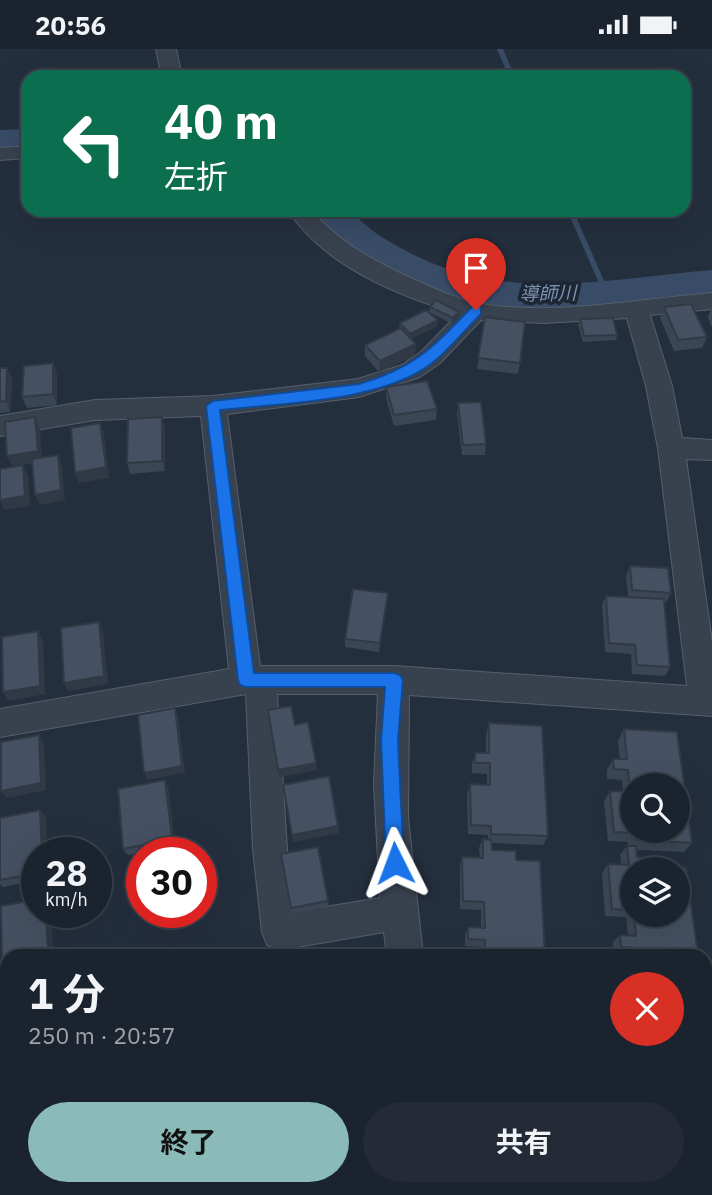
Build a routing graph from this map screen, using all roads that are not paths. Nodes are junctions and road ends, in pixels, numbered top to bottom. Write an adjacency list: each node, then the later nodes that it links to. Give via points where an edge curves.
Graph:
1 (166, 49): 2 (street)
2 (170, 70)
3 (21, 152): 4 (street)
4 (0, 154)
5 (306, 217): 8 (street, via 331,244 359,261 404,284)
6 (712, 301): 7 (street)
7 (636, 309): 8 (street, via 538,314); 11 (street, via 659,386)
8 (476, 310): 9 (street, via 431,357 386,381 359,389)
9 (213, 406): 10 (street, via 95,410); 13 (street)
10 (0, 426)
11 (671, 448): 12 (street); 15 (street)
12 (712, 450)
13 (255, 680): 14 (street); 16 (street); 17 (street, via 280,932)
14 (394, 680): 15 (street); 17 (street, via 389,741)
15 (709, 702)
16 (0, 723)
17 (398, 912): 18 (street)
18 (404, 949)

